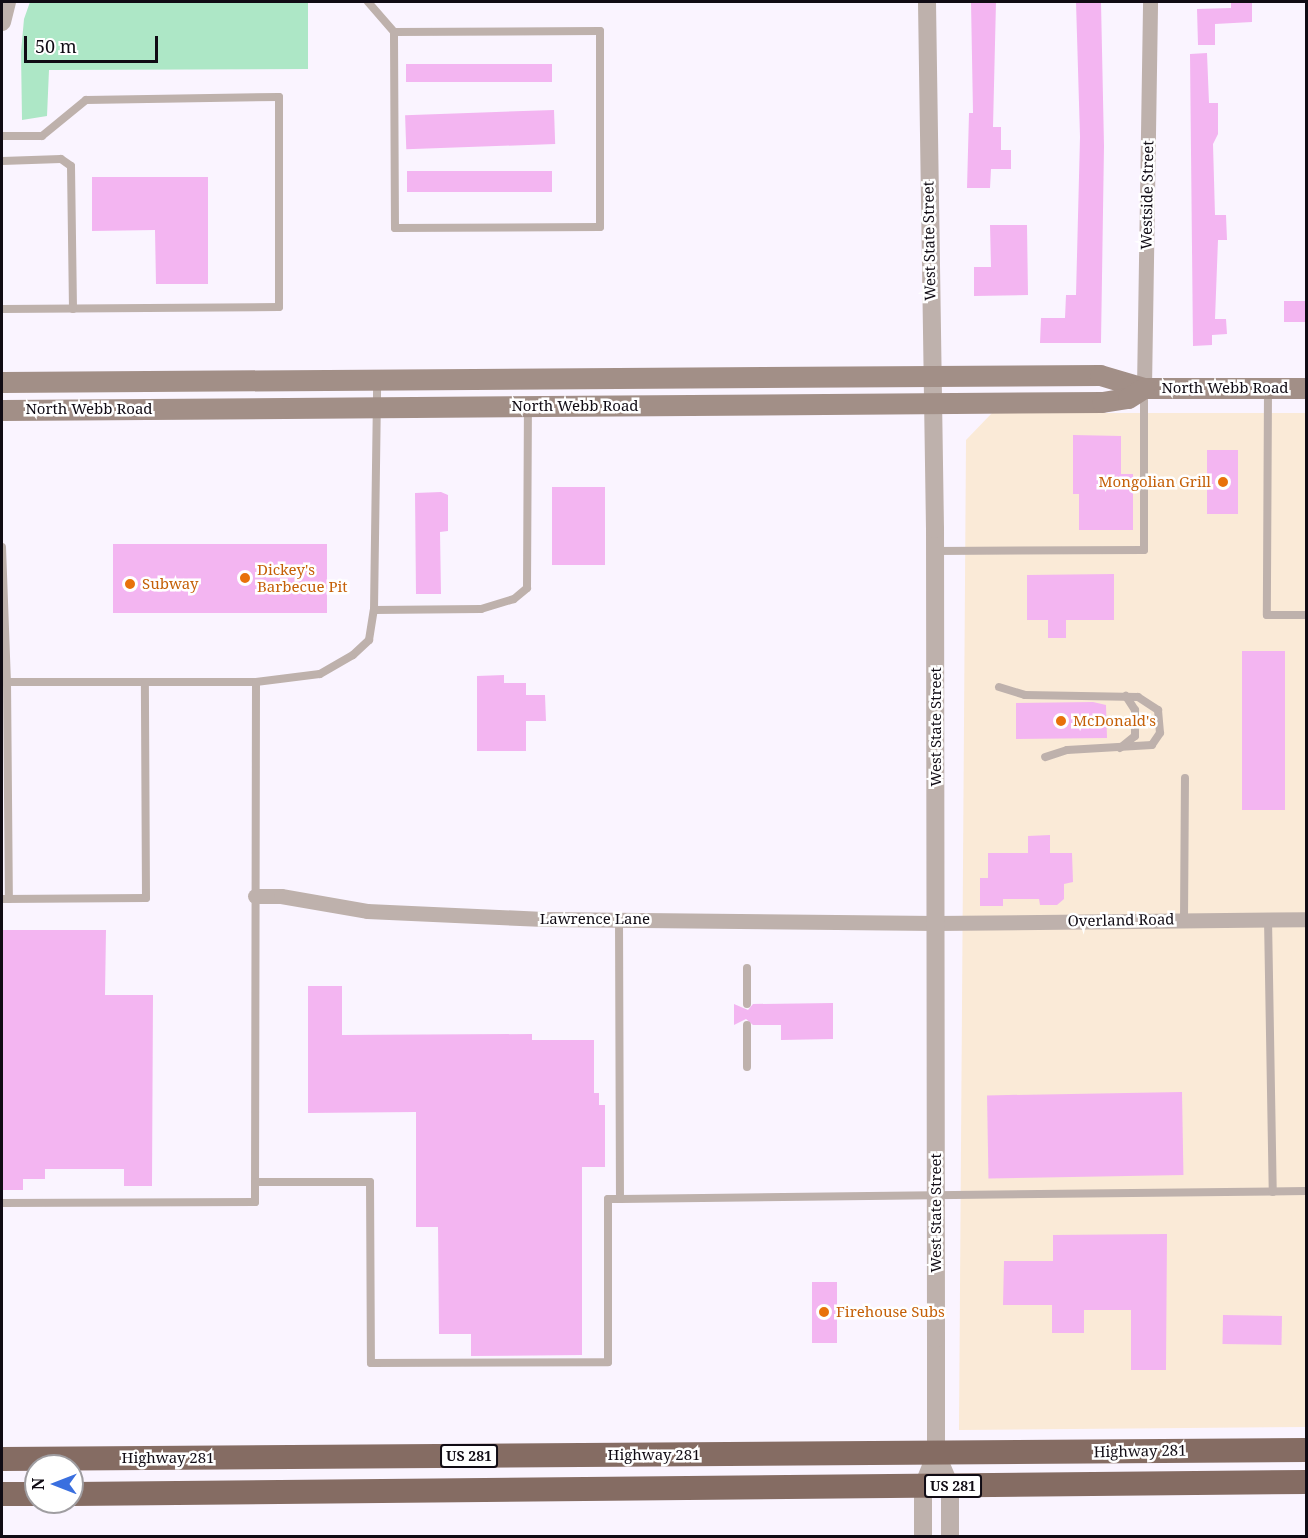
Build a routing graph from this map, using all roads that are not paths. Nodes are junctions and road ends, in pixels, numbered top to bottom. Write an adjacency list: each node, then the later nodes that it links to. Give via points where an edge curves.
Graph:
1 (7, 2): 5 (street)
2 (368, 2): 6 (lane)
3 (927, 2): 11 (street, West State Street)
4 (1150, 2): 14 (street, Westside Street)
5 (2, 22)
6 (394, 32): 6 (lane, via 600,31 600,227 395,228)
7 (2, 136): 10 (lane, via 42,136 86,100 279,98 279,307)
8 (2, 161): 10 (lane, via 61,159 71,166)
9 (2, 309): 10 (lane)
10 (73, 309)
11 (932, 375): 12 (main road, North Webb Road); 14 (main road, North Webb Road, via 1100,375); 17 (street, West State Street)
12 (377, 378): 13 (main road, North Webb Road); 19 (lane)
13 (2, 381)
14 (1144, 388): 15 (main road, North Webb Road); 17 (main road, North Webb Road, via 1116,401); 22 (lane, via 1144,550)
15 (1268, 388): 16 (main road, North Webb Road); 24 (lane, via 1267,615)
16 (1306, 388)
17 (932, 405): 18 (main road, North Webb Road); 22 (street, West State Street)
18 (528, 406): 19 (main road, North Webb Road); 23 (lane, via 527,588 514,599 481,609)
19 (377, 407): 20 (main road, North Webb Road); 23 (lane)
20 (2, 410)
21 (2, 547): 25 (lane)
22 (935, 551): 39 (street, West State Street)
23 (374, 610): 26 (lane, via 369,640 353,655 320,674)
24 (1306, 615)
25 (4, 682): 27 (lane); 34 (lane)
26 (256, 682): 27 (lane); 33 (lane)
27 (145, 683): 34 (lane, via 146,898)
28 (999, 687): 29 (lane, via 1025,695)
29 (1126, 696): 30 (lane, via 1135,710 1135,736); 30 (lane, via 1138,697 1158,710 1160,733 1152,745)
30 (1119, 749): 31 (lane, via 1067,750)
31 (1045, 757)
32 (1185, 777): 38 (lane)
33 (255, 896): 35 (street, Lawrence Lane, via 281,896 367,911); 44 (lane)
34 (5, 899)
35 (619, 919): 39 (street, Lawrence Lane); 48 (lane)
36 (1268, 919): 37 (street, Overland Road); 38 (street, Overland Road); 46 (lane)
37 (1306, 919)
38 (1184, 920): 39 (street, Overland Road)
39 (936, 922): 47 (street, West State Street)
40 (747, 968): 41 (lane)
41 (747, 1004)
42 (747, 1025): 43 (lane)
43 (747, 1067)
44 (255, 1182): 48 (lane, via 370,1182 371,1363 608,1362 608,1199); 49 (lane, via 255,1202)
45 (1306, 1191): 46 (lane)
46 (1273, 1192): 47 (lane)
47 (936, 1196): 48 (lane); 51 (street, West State Street)
48 (620, 1199)
49 (2, 1203)
50 (1306, 1450): 51 (highway, Highway 281 / US 281)
51 (936, 1453): 52 (highway, Highway 281 / US 281); 54 (street, West State Street); 55 (street, West State Street)
52 (2, 1459)
53 (1306, 1482): 55 (highway, US 281)
54 (923, 1486): 55 (highway, US 281); 58 (highway, US 281); 59 (street, West State Street)
55 (950, 1486): 60 (street, West State Street)
56 (2, 1494): 57 (highway)
57 (24, 1494)
58 (84, 1494)
59 (923, 1536)
60 (950, 1536)

